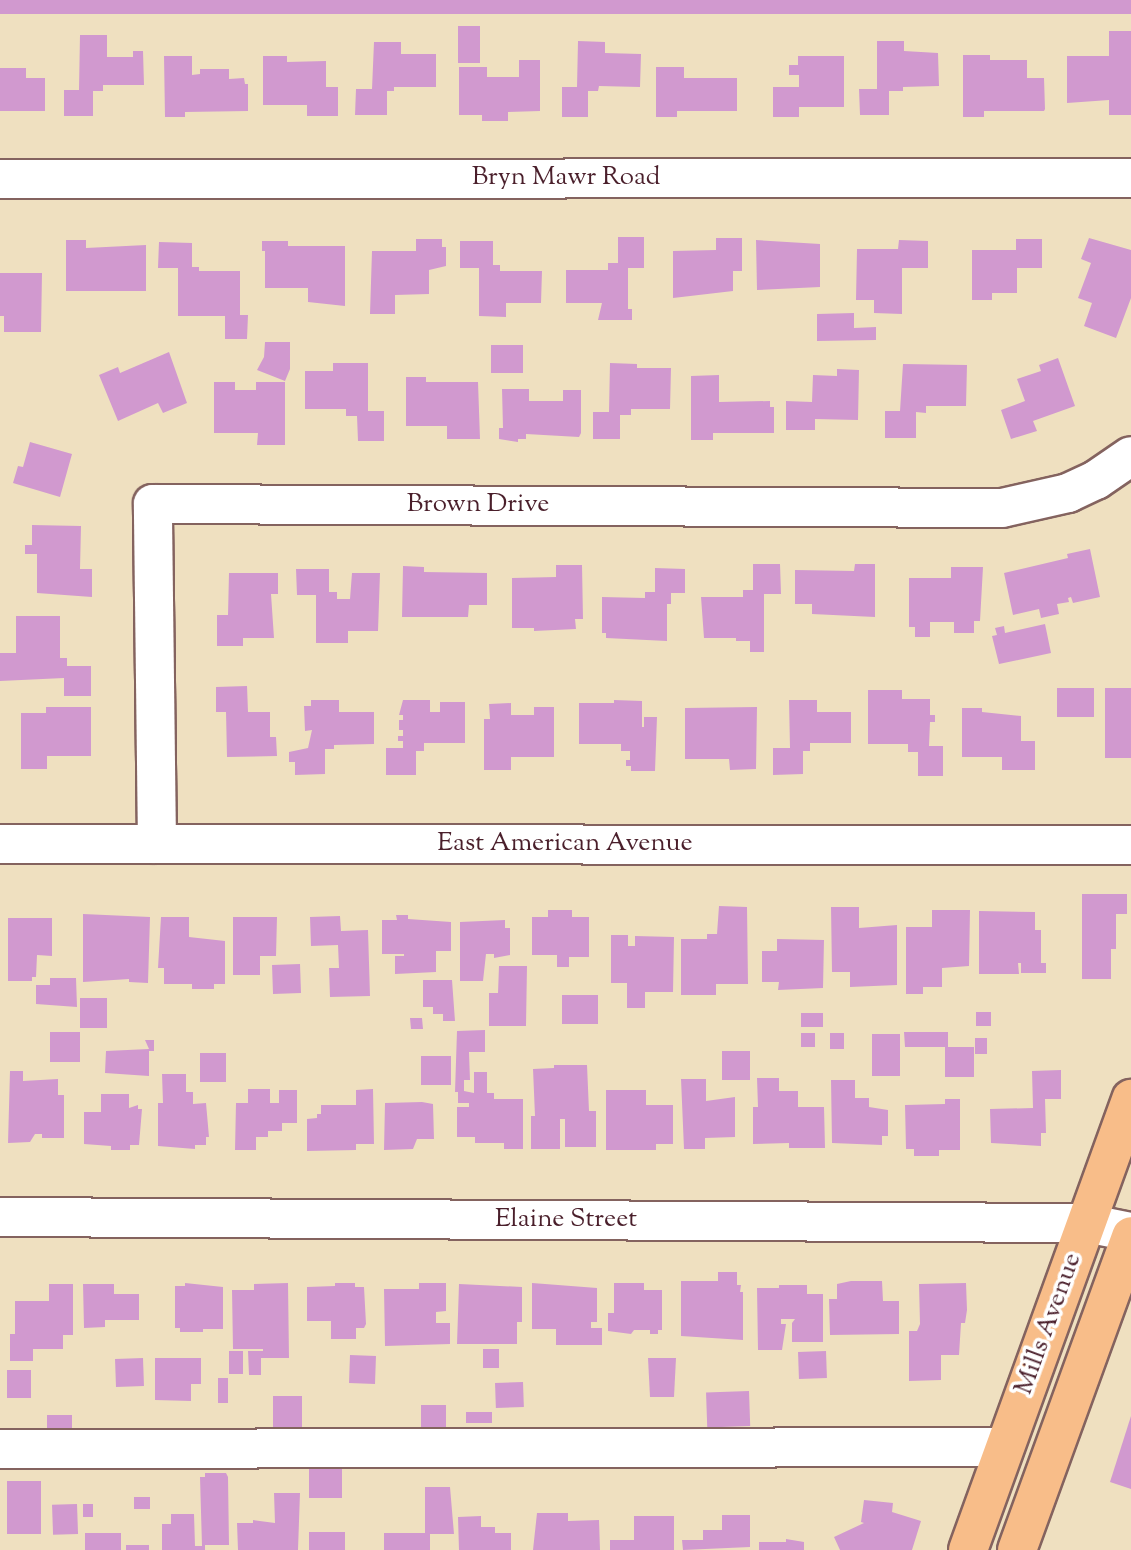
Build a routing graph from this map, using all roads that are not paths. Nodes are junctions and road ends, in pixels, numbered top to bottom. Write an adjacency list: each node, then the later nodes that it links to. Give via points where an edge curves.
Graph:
1 (1131, 178): 2 (street, Bryn Mawr Road)
2 (0, 179)
3 (1131, 456): 5 (street, Brown Drive, via 1096,481 1068,493 1002,508 153,504)
4 (0, 844): 5 (street, East American Avenue)
5 (157, 844): 6 (street, East American Avenue)
6 (1131, 845)
7 (1131, 1099): 9 (main road, Mills Avenue)
8 (0, 1217): 9 (street, Elaine Street)
9 (1086, 1223): 10 (street, Elaine Street); 11 (main road, Mills Avenue)
10 (1131, 1234): 14 (main road, Mills Avenue)
11 (1003, 1447): 12 (street); 13 (main road, Mills Avenue)
12 (0, 1449)
13 (968, 1550)
14 (1017, 1550)

